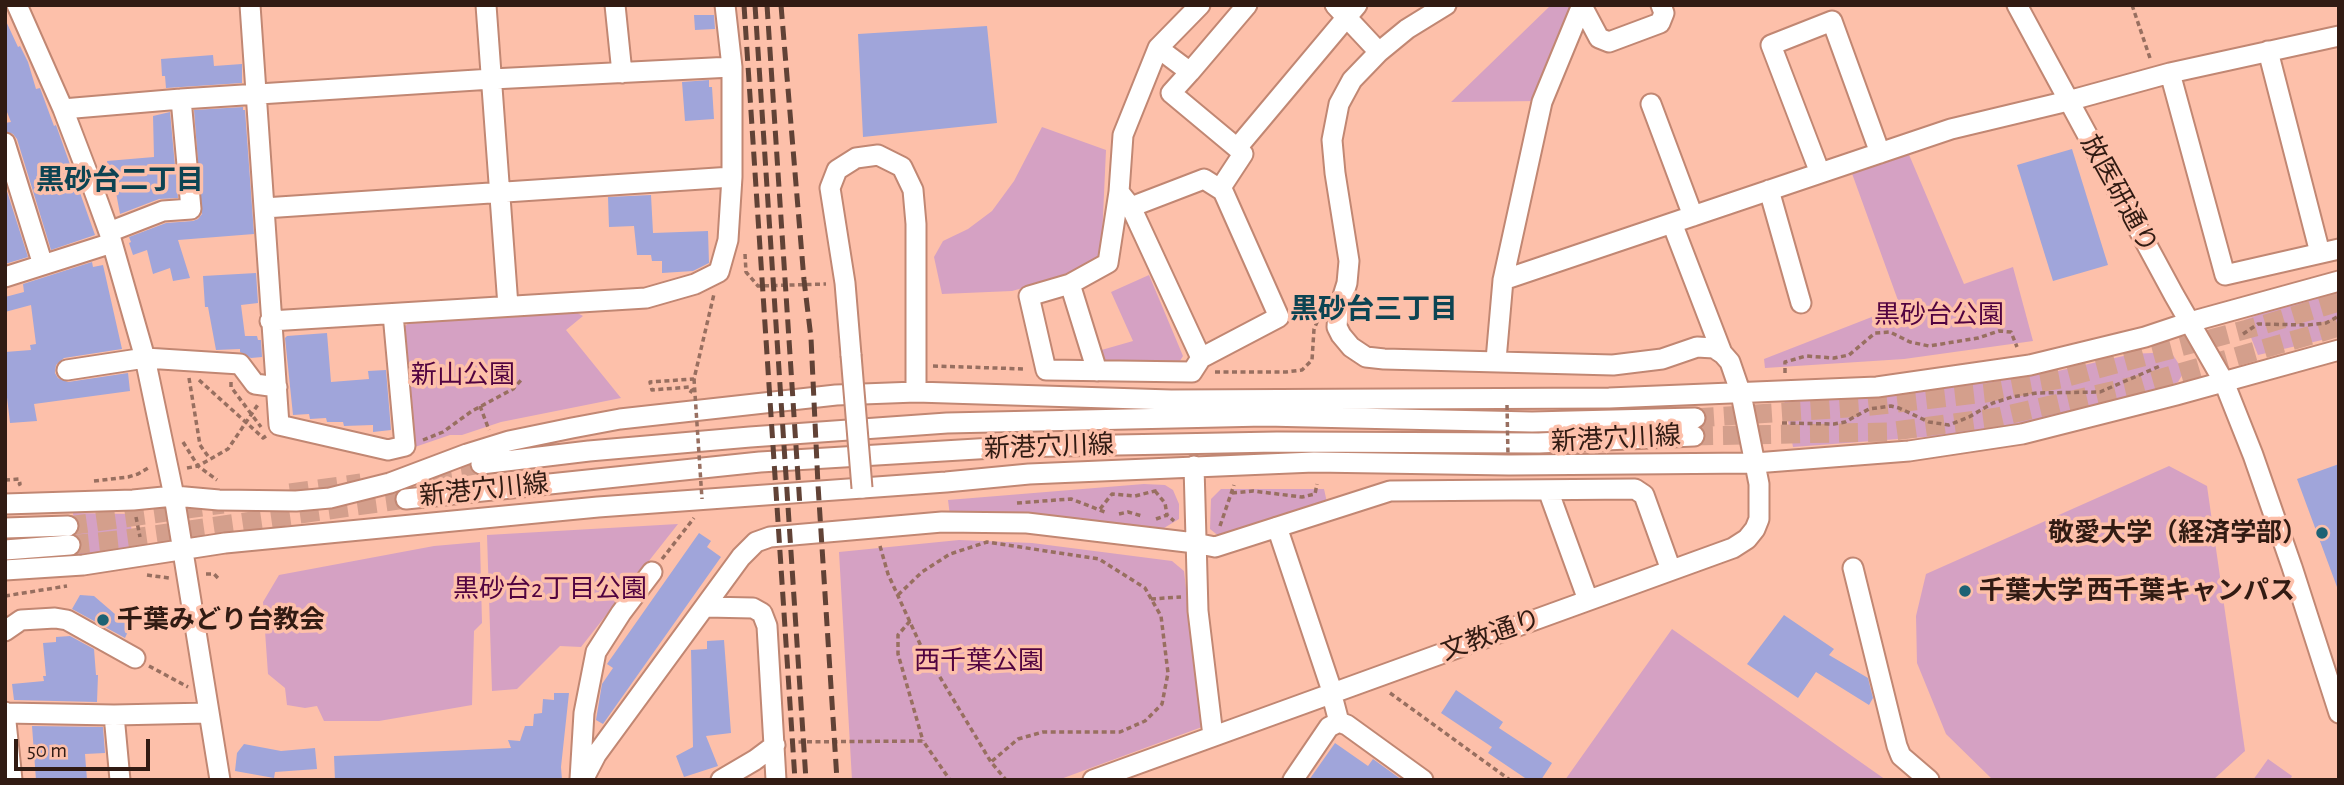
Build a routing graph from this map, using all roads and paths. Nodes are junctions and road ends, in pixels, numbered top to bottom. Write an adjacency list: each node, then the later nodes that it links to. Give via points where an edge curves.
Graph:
1 (17, 5): 27 (street)
2 (250, 5): 23 (street)
3 (486, 5): 22 (street)
4 (615, 5): 20 (street)
5 (725, 5): 18 (street)
6 (1200, 5): 15 (street)
7 (1247, 5): 19 (street)
8 (1446, 5): 17 (street)
9 (1661, 5): 12 (street, via 1660,23 1609,42 1599,38)
10 (2017, 5): 25 (street, 放医研通り)
11 (2132, 5): 21 (path)
12 (1582, 6): 46 (street, via 1542,102)
13 (1346, 10): 17 (street); 29 (street)
14 (2339, 36): 16 (street)
15 (1158, 48): 19 (street); 36 (street, via 1123,135)
16 (2268, 51): 21 (street); 42 (street)
17 (1380, 52): 62 (street, via 1352,80 1339,104 1332,140 1349,261 1338,312 1341,335 1366,357)
18 (732, 67): 20 (street); 32 (street)
19 (1190, 72): 29 (street, via 1171,93)
20 (622, 73): 22 (street)
21 (2163, 75): 25 (street); 42 (street, via 2225,275)
22 (492, 79): 23 (street); 35 (street)
23 (256, 95): 24 (street); 37 (street)
24 (181, 99): 27 (street); 40 (street, via 191,209 163,211)
25 (2068, 101): 30 (street, via 1951,129); 56 (street, 放医研通り)
26 (1651, 104): 38 (street)
27 (63, 110): 40 (street)
28 (5, 143): 43 (street)
29 (1237, 148): 33 (street, via 1243,154)
30 (1880, 153): 31 (street); 31 (street, via 1832,22 1771,45)
31 (1820, 173): 34 (street)
32 (732, 177): 35 (street); 44 (street, via 728,240)
33 (1220, 189): 36 (street, via 1203,179); 63 (street, via 1279,317)
34 (1769, 190): 38 (street); 50 (street)
35 (499, 193): 37 (street); 51 (street)
36 (1125, 200): 49 (street, via 1108,263); 63 (street)
37 (264, 208): 55 (street)
38 (1693, 216): 39 (street)
39 (1672, 223): 46 (street); 60 (street, 文教通り)
40 (110, 237): 43 (street); 61 (street)
41 (744, 248): 48 (path, via 746,272 758,286)
42 (2329, 251)
43 (43, 265): 45 (street)
44 (719, 272): 51 (street, via 646,298); 71 (path)
45 (5, 277)
46 (1503, 280): 62 (street)
47 (2339, 281): 56 (street)
48 (845, 283): 64 (street, via 830,188 837,170 856,158 878,155 902,167 913,190); 97 (street, bridge)
49 (1070, 284): 67 (street, via 1029,296); 68 (street)
50 (1801, 303)
51 (508, 306): 52 (street)
52 (393, 314): 55 (street); 85 (street)
53 (2339, 316): 57 (path, via 2307,325 2258,324)
54 (1319, 317): 63 (path, via 1312,360 1302,370)
55 (270, 321): 74 (street)
56 (2190, 322): 73 (street, 放医研通り); 77 (street, via 2030,365 1877,387)
57 (2243, 334)
58 (2017, 347): 69 (path, via 2011,332 1929,346 1890,332 1875,333 1849,355 1806,356 1786,362)
59 (2339, 350): 73 (street)
60 (1722, 353): 62 (street, via 1697,347 1662,359 1613,365); 77 (street, 文教通り)
61 (145, 358): 66 (street); 74 (street, via 240,364 255,384); 101 (street)
62 (1496, 360)
63 (1196, 365): 68 (street)
64 (916, 366): 67 (path); 76 (street)
65 (2160, 366): 83 (path, via 2100,392 2012,397 1949,425 1891,406 1869,409 1834,424)
66 (67, 370)
67 (1046, 370): 68 (street)
68 (1097, 370)
69 (1785, 377)
70 (523, 378): 79 (path, via 513,389)
71 (694, 379): 75 (path, via 650,382 652,390 690,387); 104 (path, bridge)
72 (233, 382): 81 (path, via 231,387)
73 (2224, 382): 88 (street, via 2022,434 1909,451); 137 (street, 放医研通り)
74 (277, 387): 80 (street)
75 (689, 393)
76 (916, 393): 77 (street, via 1171,400); 101 (street, via 836,395 620,419 509,441 390,483 330,498)
77 (1741, 394): 88 (street, 文教通り)
78 (1507, 405): 86 (path, bridge)
79 (480, 406): 84 (path); 85 (path, via 443,432)
80 (278, 408): 81 (path, via 262,399); 85 (street, via 279,425 387,450 405,446)
81 (252, 415): 82 (path); 82 (path, via 266,437)
82 (246, 423): 87 (path, via 228,449); 87 (path, via 190,374 200,445)
83 (1782, 424)
84 (489, 430)
85 (404, 442)
86 (1508, 456)
87 (210, 459): 91 (path)
88 (1755, 463): 90 (street); 119 (street, 文教通り, via 1760,501 1755,529 1733,548)
89 (481, 464): 102 (street, 新港穴川線, via 947,423 1265,416 1694,427 1539,443 1010,447 760,462)
90 (1194, 466): 97 (street); 111 (street)
91 (184, 469)
92 (5, 480): 96 (path, via 19,479 20,484)
93 (1153, 483): 99 (path)
94 (1317, 484): 100 (path, via 1315,494 1301,497)
95 (1234, 485): 100 (path)
96 (5, 486)
97 (862, 488): 104 (street)
98 (1548, 490): 108 (street, via 1390,491); 119 (street, via 1635,489 1644,495); 127 (street)
99 (1156, 491): 105 (path, via 1135,496 1112,494); 107 (path)
100 (1232, 493): 110 (path)
101 (174, 496): 103 (street); 114 (street)
102 (406, 499)
103 (5, 504)
104 (699, 508): 114 (street); 120 (path)
105 (1100, 509)
106 (136, 515): 113 (path)
107 (1167, 515)
108 (1277, 527): 111 (street, via 1215,547); 134 (street)
109 (5, 528): 115 (street, via 69,536)
110 (1219, 528)
111 (1195, 543): 128 (street, via 1027,523 942,522 770,537 756,542 741,557); 139 (street)
112 (879, 544): 124 (path)
113 (141, 548)
114 (182, 549): 116 (street); 136 (street)
115 (5, 550)
116 (83, 565): 118 (street); 123 (street, via 64,574)
117 (1853, 568): 155 (street, via 1897,746 1901,756)
118 (5, 570)
119 (1671, 570): 127 (street, 文教通り)
120 (652, 572): 146 (street, via 596,652 584,713)
121 (206, 574): 122 (path)
122 (219, 579)
123 (5, 584)
124 (898, 595): 126 (path, via 950,554 986,542 1100,559 1145,588); 129 (path)
125 (1185, 597): 126 (path)
126 (1151, 599): 142 (path, via 1161,616 1168,673 1162,704 1145,721 1120,732 1043,732 1018,739)
127 (1588, 600): 134 (street, 文教通り)
128 (706, 607): 141 (street, via 753,608 762,613 767,626); 146 (street)
129 (910, 621): 140 (path, via 898,635 898,654); 142 (path)
130 (5, 631): 131 (street, via 21,620 67,620)
131 (135, 658): 133 (path)
132 (1385, 685): 154 (path, via 1392,696)
133 (189, 688)
134 (1335, 707): 139 (street, 文教通り); 152 (street, via 1329,727); 153 (street, via 1347,725)
135 (5, 712): 138 (street); 143 (street)
136 (208, 713): 138 (street); 145 (street)
137 (2339, 713)
138 (114, 715): 144 (street)
139 (1213, 736): 151 (street, 文教通り)
140 (923, 741): 141 (path, via 783,742); 149 (path)
141 (775, 746): 147 (street); 148 (street)
142 (991, 762): 150 (path)
143 (12, 780)
144 (120, 780)
145 (220, 780)
146 (582, 780)
147 (721, 780)
148 (776, 780)
149 (950, 780)
150 (1006, 780)
151 (1093, 780)
152 (1293, 780)
153 (1423, 780)
154 (1510, 780)
155 (1928, 780)

